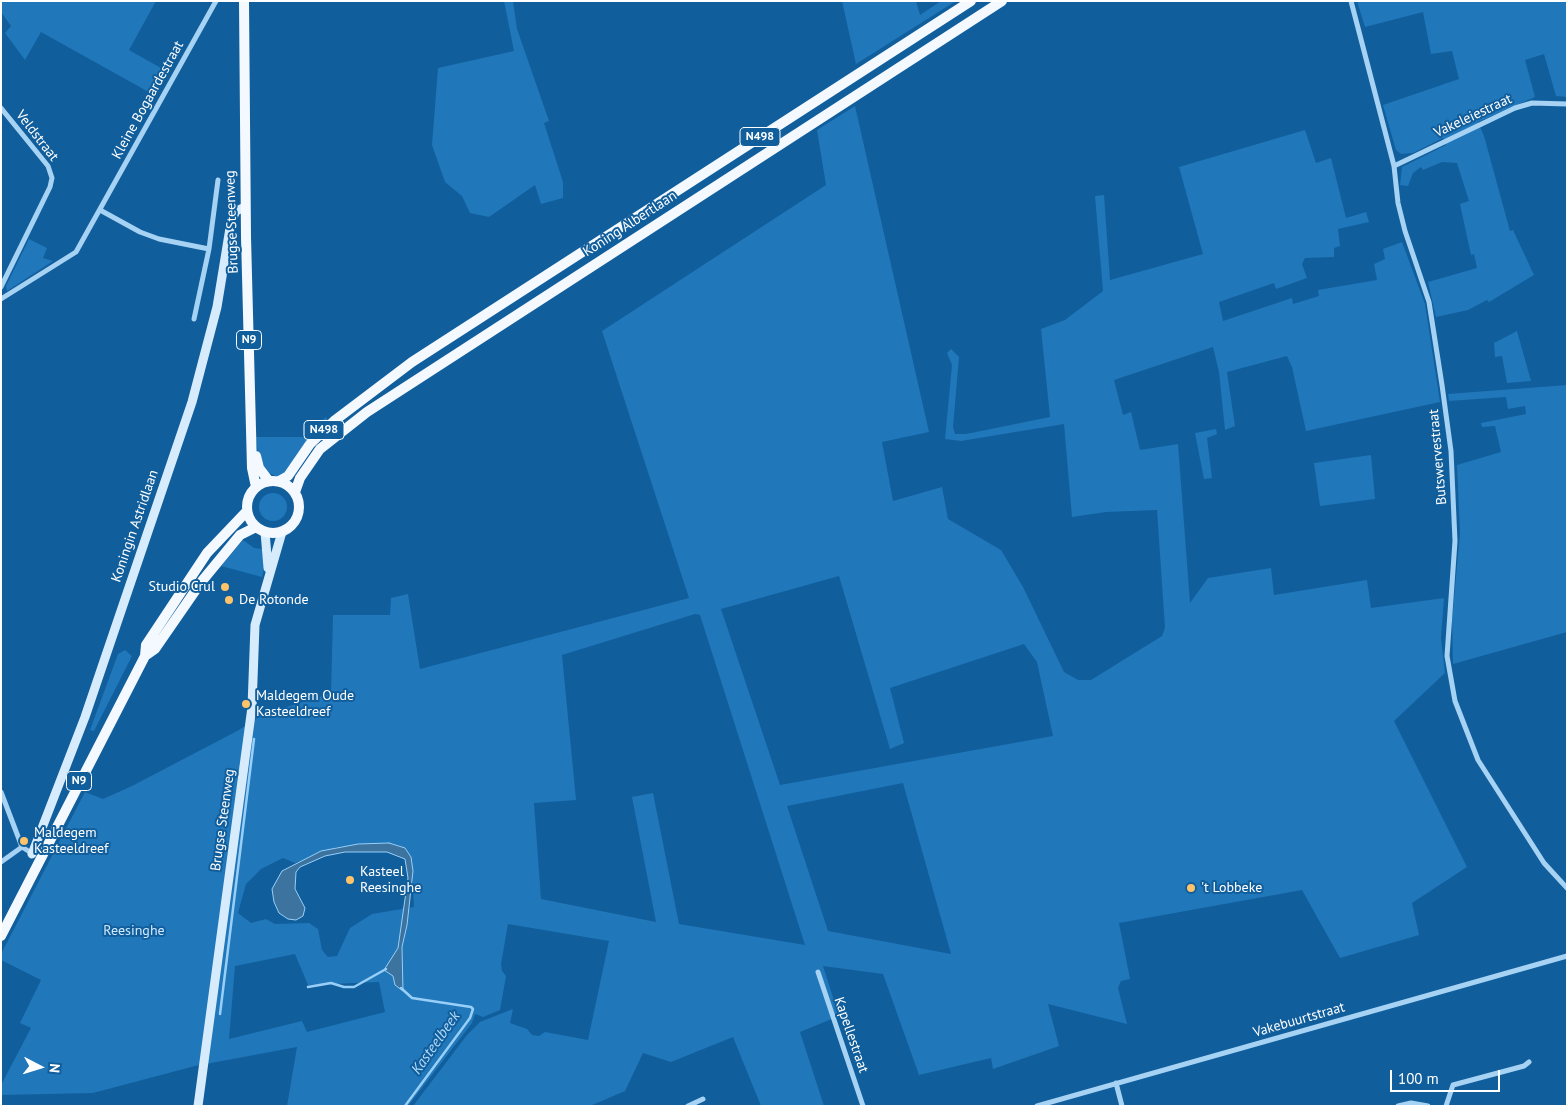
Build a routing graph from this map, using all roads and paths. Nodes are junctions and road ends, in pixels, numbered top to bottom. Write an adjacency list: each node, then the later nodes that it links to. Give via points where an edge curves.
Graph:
1 (216, 1): 11 (street, Kleine Bogaardestraat)
2 (244, 1): 10 (main road, Brugse Steenweg / N9)
3 (971, 1): 17 (main road, Koning Albertlaan / N498, via 412,362 327,427 310,444 288,476)
4 (1002, 1): 19 (main road, Koning Albertlaan / N498, via 367,412 320,449 300,478)
5 (1351, 1): 8 (street, Butswervestraat)
6 (1567, 104): 8 (street, Vakeleiestraat, via 1532,103 1515,108)
7 (1, 108): 13 (street, Veldstraat, via 48,166 52,178)
8 (1394, 166): 29 (street, Butswervestraat, via 1405,231 1430,302 1451,450 1455,541 1447,656 1453,693 1478,760 1544,863)
9 (218, 180): 12 (street)
10 (245, 207): 16 (main road, Brugse Steenweg / N9); 27 (main road, Koningin Astridlaan, via 236,210 231,222 217,306 192,402)
11 (100, 210): 12 (street, via 159,240); 14 (street, Kleine Bogaardestraat, via 76,252)
12 (209, 249): 15 (street)
13 (1, 287)
14 (1, 299)
15 (194, 319)
16 (252, 442): 17 (main road, Brugse Steenweg / N9, via 259,468); 18 (main road, Brugse Steenweg / N9)
17 (274, 481): 18 (main road); 19 (main road, Brugse Steenweg)
18 (256, 487): 20 (main road, Brugse Steenweg, via 249,497)
19 (295, 492): 22 (main road, Brugse Steenweg, via 299,505 297,518)
20 (247, 511): 21 (main road, Brugse Steenweg); 24 (main road, Koningin Astridlaan / N9, via 207,553 176,597 146,644)
21 (260, 530): 22 (main road); 23 (main road, Brugse Steenweg, via 267,548); 24 (main road, Koningin Astridlaan / N9, via 240,535 202,581 155,649)
22 (282, 532): 23 (main road, Brugse Steenweg)
23 (267, 578): 37 (main road, Brugse Steenweg, via 255,625 252,707)
24 (145, 656): 27 (main road, Koningin Astridlaan / N9)
25 (1, 792): 26 (street)
26 (22, 848): 27 (street); 28 (street)
27 (36, 856): 30 (main road, Koningin Astridlaan / N9)
28 (1, 862)
29 (1567, 888)
30 (1, 936)
31 (1567, 956): 34 (street, Vakebuurtstraat)
32 (818, 972): 39 (street, Kapellestraat)
33 (1529, 1062): 44 (street, via 1453,1085)
34 (1116, 1083): 40 (street, Vakebuurtstraat); 41 (street)
35 (703, 1099): 36 (street)
36 (697, 1104): 38 (street)
37 (198, 1106)
38 (688, 1106)
39 (863, 1106)
40 (1037, 1106)
41 (1122, 1106)
42 (1398, 1106): 43 (street, via 1411,1103)
43 (1428, 1106)
44 (1446, 1106)

